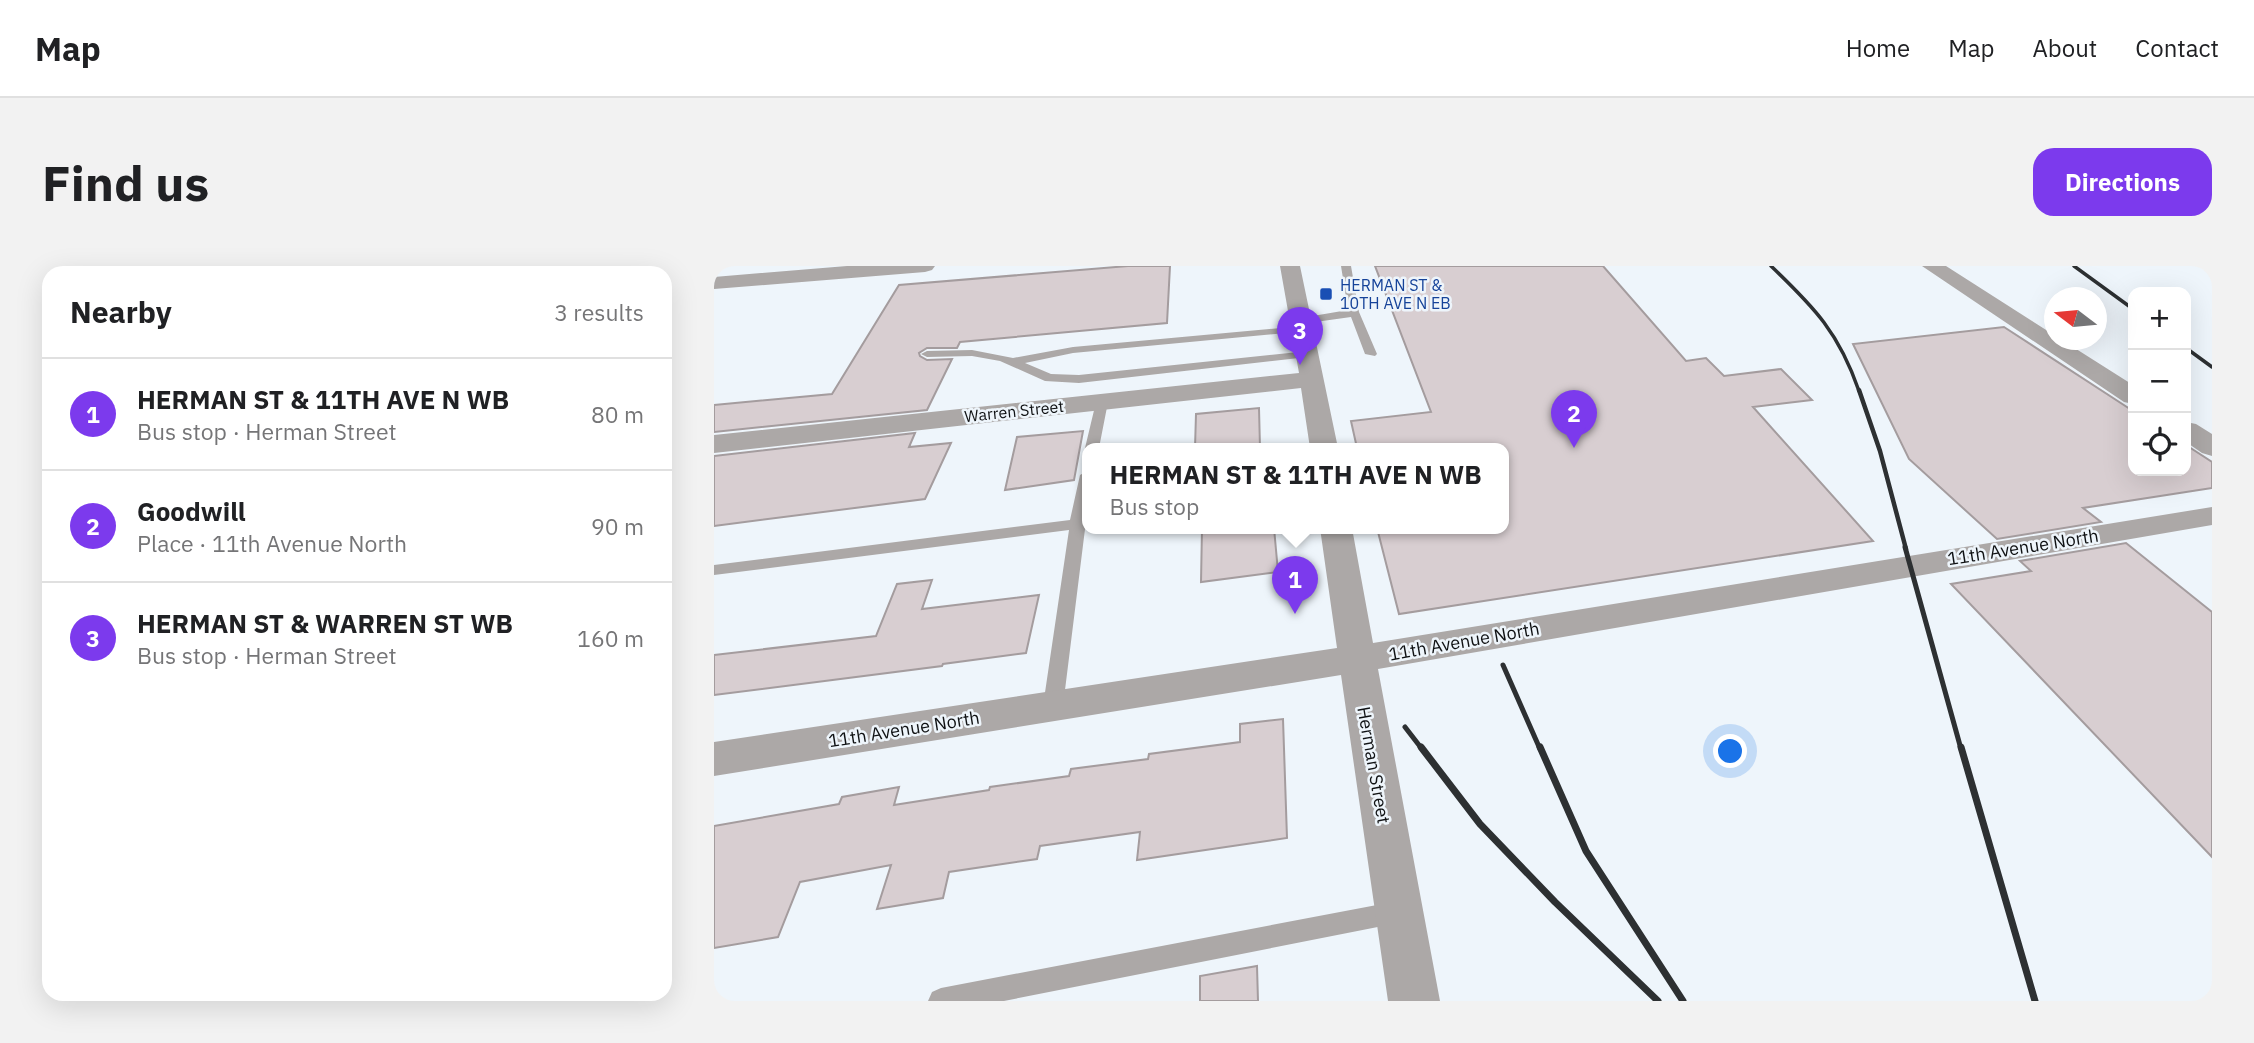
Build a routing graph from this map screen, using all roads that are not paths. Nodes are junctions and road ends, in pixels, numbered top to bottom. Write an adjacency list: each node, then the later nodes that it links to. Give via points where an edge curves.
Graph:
1 (925, 266): 5 (street)
2 (1290, 266): 8 (street)
3 (1346, 266): 7 (lane)
4 (1932, 266): 13 (street)
5 (812, 271): 6 (street)
6 (714, 283)
7 (1354, 313): 8 (lane); 10 (lane)
8 (1302, 325): 11 (lane, via 1073,350); 12 (street)
9 (927, 354): 11 (lane, via 972,353)
10 (1371, 354)
11 (1013, 362): 12 (lane, via 1049,378 1079,379)
12 (1310, 366): 14 (street, Warren Street); 17 (street)
13 (2128, 393)
14 (1102, 401): 16 (lane); 18 (street, Warren Street)
15 (2191, 433): 19 (street)
16 (1093, 443)
17 (1323, 443)
18 (714, 444)
19 (2212, 447)
20 (1082, 500): 22 (lane)
21 (2212, 516): 25 (street, 11th Avenue North)
22 (1077, 524): 24 (lane); 26 (lane)
23 (1337, 534): 25 (street, Herman Street)
24 (714, 570)
25 (1356, 659): 26 (street, 11th Avenue North); 28 (street, Herman Street)
26 (1053, 706): 27 (street, 11th Avenue North)
27 (714, 759)
28 (1398, 912): 29 (lane); 30 (street, Herman Street)
29 (941, 1001)
30 (1414, 1001)

